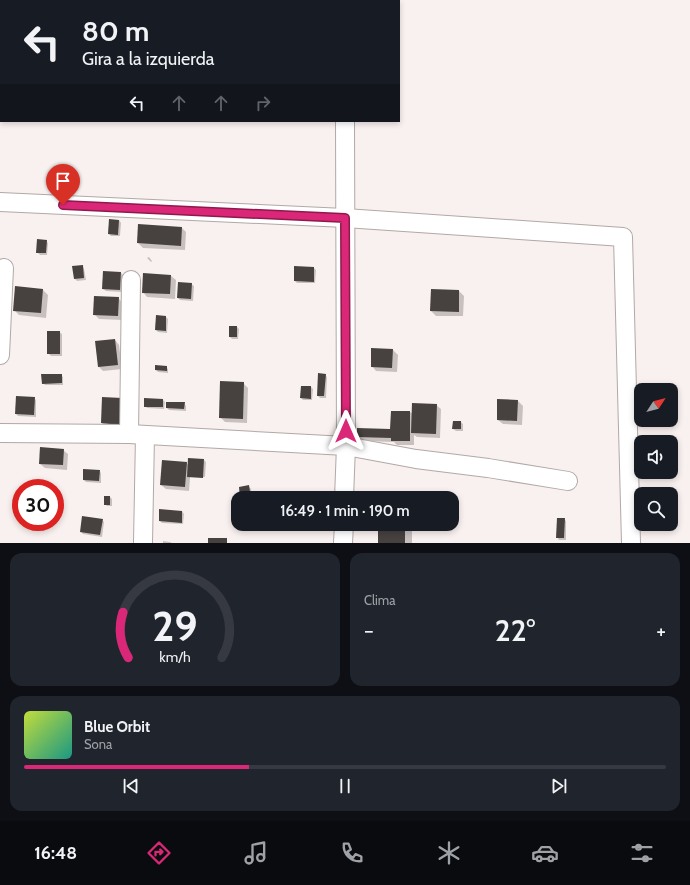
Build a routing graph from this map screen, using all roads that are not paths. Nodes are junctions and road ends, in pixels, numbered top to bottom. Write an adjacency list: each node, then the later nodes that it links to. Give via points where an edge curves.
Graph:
1 (345, 122): 3 (street)
2 (0, 202): 3 (street)
3 (345, 218): 9 (street); 15 (street, via 623,237)
4 (4, 268): 6 (street)
5 (131, 280): 8 (street)
6 (0, 355)
7 (0, 433): 8 (street)
8 (137, 435): 9 (street); 13 (street)
9 (346, 446): 10 (street, via 416,459); 11 (street)
10 (568, 480)
11 (344, 491)
12 (344, 531): 14 (street)
13 (143, 543)
14 (343, 543)
15 (631, 543)

